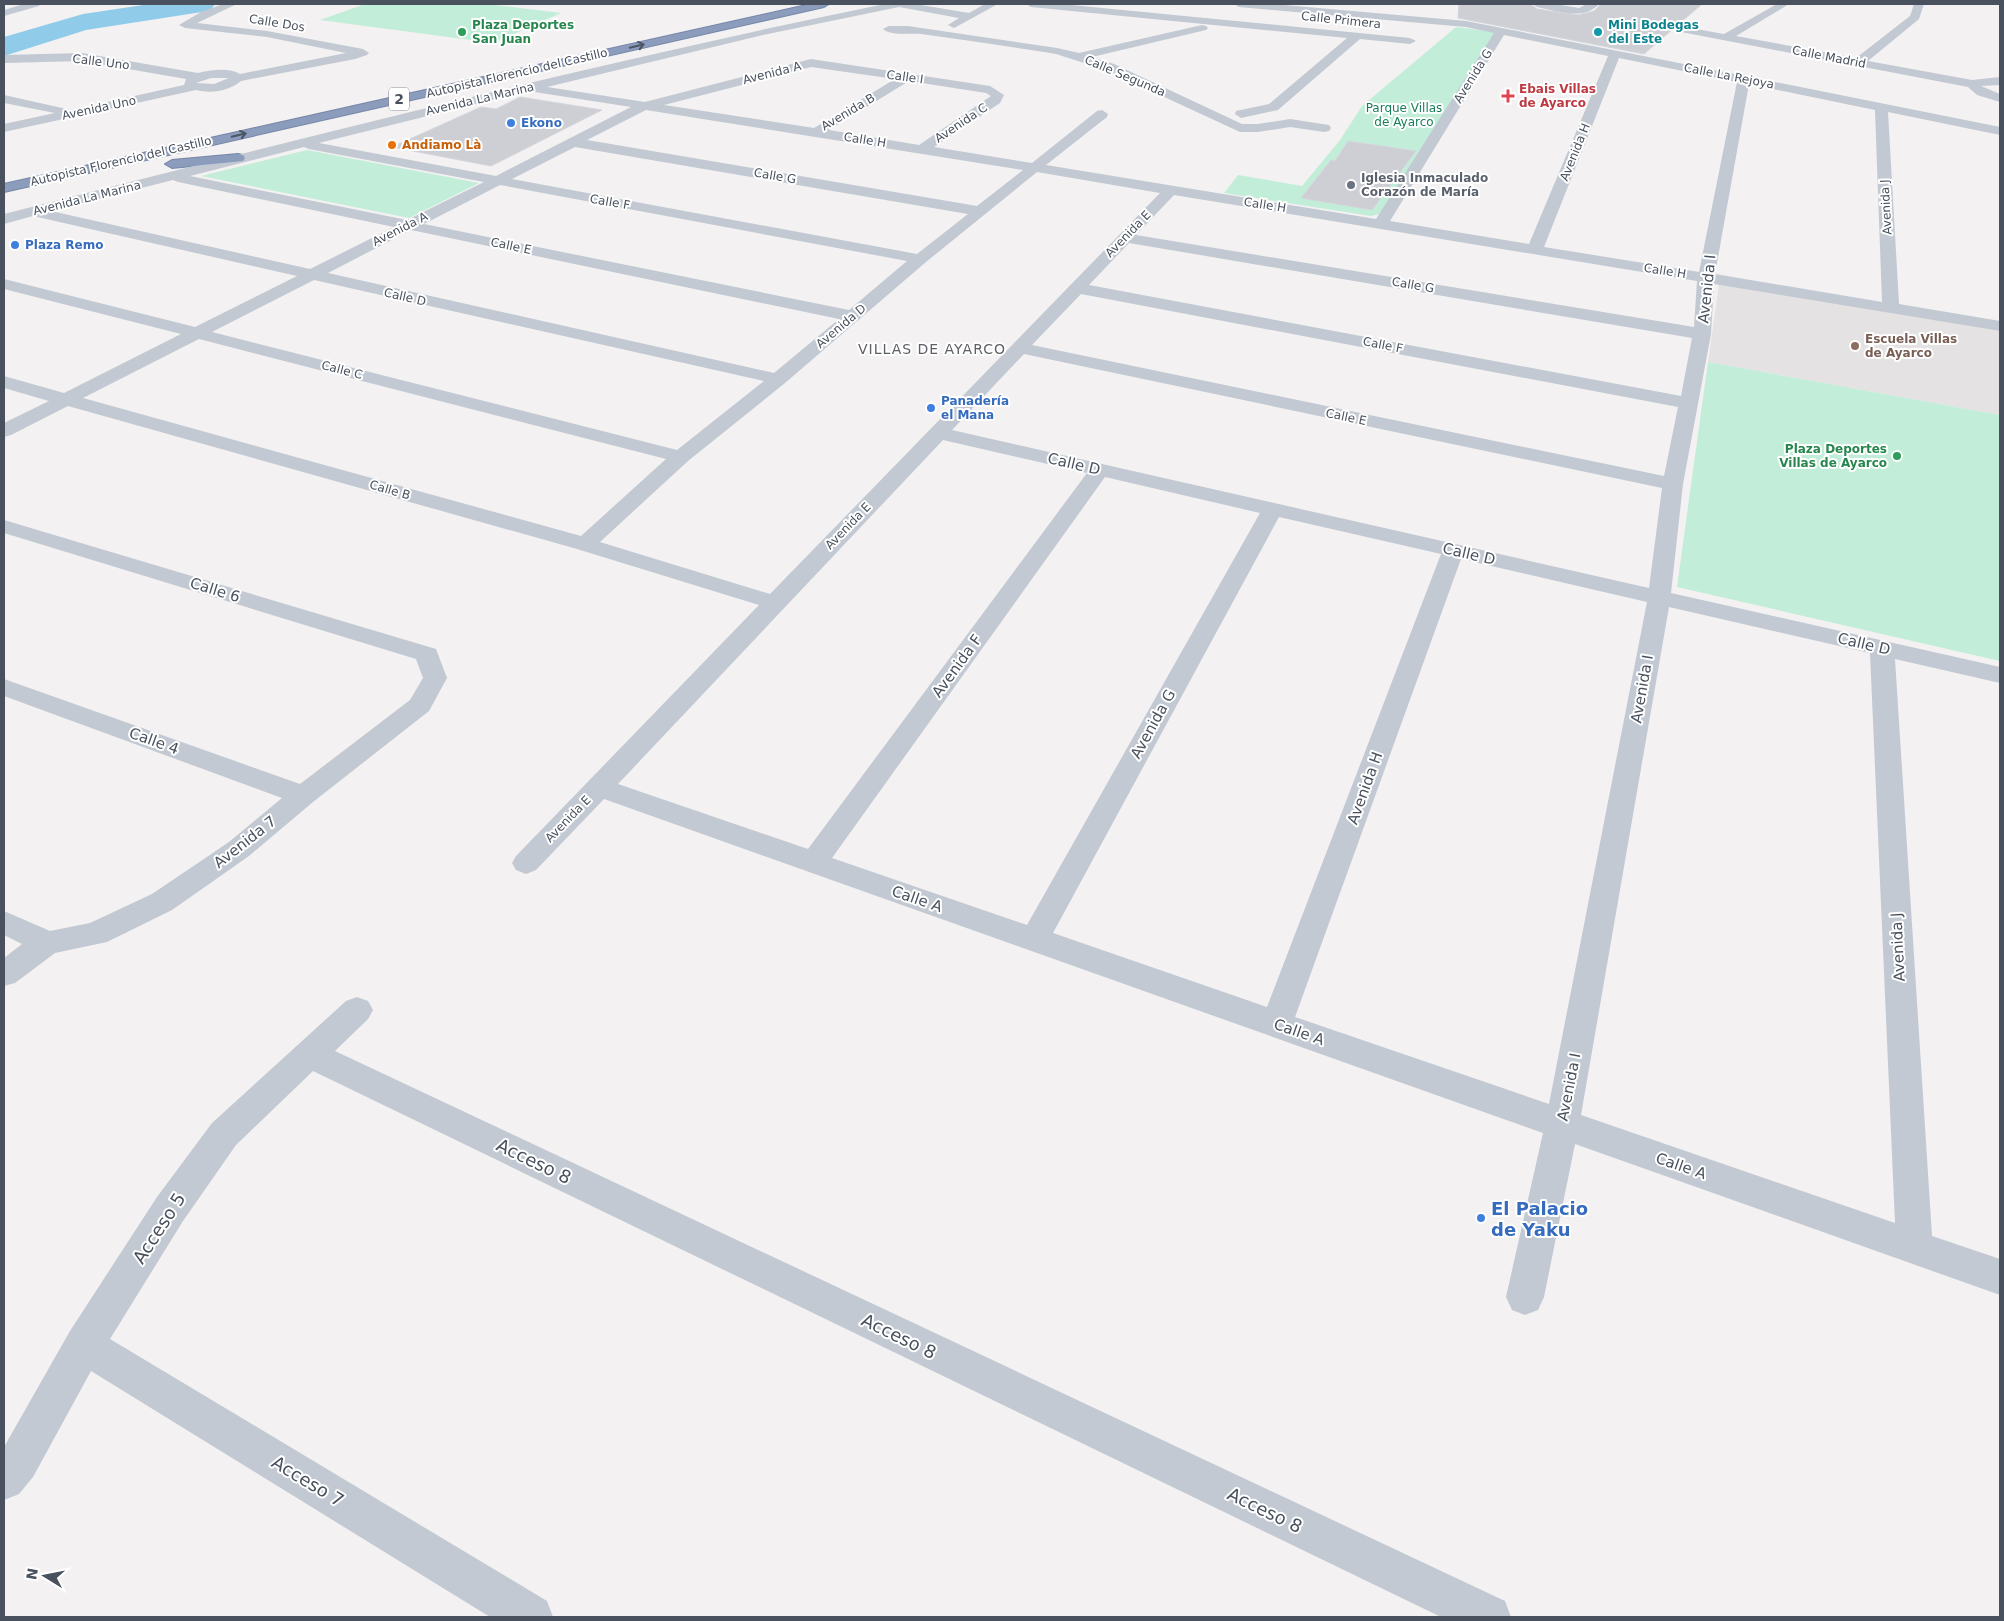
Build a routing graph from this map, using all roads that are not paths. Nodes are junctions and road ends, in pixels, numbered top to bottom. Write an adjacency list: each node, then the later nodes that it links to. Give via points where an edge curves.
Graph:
1 (36, 4): 18 (street)
2 (232, 4): 38 (street, Calle Dos, via 185,24 268,34 363,53 237,78 220,86)
3 (769, 4): 16 (highway)
4 (824, 4): 17 (highway, Autopista Florencio del Castillo / 2)
5 (899, 4): 19 (street); 25 (street, Avenida La Marina)
6 (937, 4): 14 (street)
7 (993, 4): 14 (street)
8 (1031, 4): 20 (street, Calle Primera)
9 (1239, 4): 21 (street)
10 (1537, 4): 11 (street, via 1579,11)
11 (1594, 4)
12 (1784, 4): 28 (street)
13 (1919, 4): 33 (street, via 1915,17)
14 (980, 10): 19 (street)
15 (1472, 10): 21 (street)
16 (737, 11)
17 (795, 11): 25 (highway, via 758,29); 60 (highway, Autopista Florencio del Castillo / 2, one-way to 17)
18 (4, 13)
19 (969, 16): 26 (street)
20 (1211, 21): 27 (street, Calle Primera); 31 (street, via 1203,27)
21 (1457, 22): 24 (street, Calle La Rejoya)
22 (889, 29): 26 (street, Calle Segunda)
23 (1685, 30): 28 (street, Calle Madrid)
24 (1502, 31): 30 (street, Calle La Rejoya); 66 (street, Avenida G)
25 (763, 32): 40 (street, Avenida La Marina)
26 (939, 33): 31 (street, Calle Segunda)
27 (1358, 35): 29 (street, Calle Primera); 48 (street, via 1274,107)
28 (1725, 38): 33 (street, Calle Madrid)
29 (1410, 41)
30 (1615, 54): 36 (street, Calle La Rejoya); 69 (street, Avenida H)
31 (1079, 57): 48 (street, Calle Segunda, via 1110,67)
32 (4, 59): 38 (street, Calle Uno, via 82,58)
33 (1859, 62): 39 (street, Calle Madrid)
34 (811, 64): 35 (street, Calle I); 44 (street, Avenida A)
35 (906, 78): 41 (street, Calle I, via 990,90); 52 (street, Avenida B)
36 (1744, 78): 45 (street, Calle La Rejoya); 72 (street, Avenida I)
37 (2000, 81): 39 (street)
38 (196, 82): 46 (street, Avenida Uno)
39 (1974, 84): 42 (street, via 1981,92)
40 (529, 88): 44 (street, Calle H); 54 (street, Avenida La Marina)
41 (998, 94): 55 (street, Avenida C, via 996,100)
42 (1999, 98)
43 (4, 99): 46 (street)
44 (644, 106): 52 (street, Calle H); 53 (street, Avenida A)
45 (1881, 106): 51 (street, Calle La Rejoya); 75 (street, Avenida J)
46 (76, 113): 49 (street, Avenida Uno)
47 (1102, 114): 57 (street, Avenida D)
48 (1220, 118): 50 (street, Calle Segunda, via 1249,129 1290,123)
49 (4, 128)
50 (1324, 128)
51 (2000, 131)
52 (816, 132): 55 (street, Calle H)
53 (572, 142): 59 (street, Avenida A); 63 (street, Calle G)
54 (300, 143): 56 (street, Avenida La Marina); 59 (street, Calle F)
55 (922, 149): 57 (street, Calle H)
56 (238, 158): 58 (street, Avenida La Marina); 62 (highway, via 146,165)
57 (1034, 168): 61 (street, Calle H); 63 (street, Avenida D)
58 (170, 176): 64 (street, Avenida La Marina); 67 (street, Calle E)
59 (495, 180): 67 (street, Avenida A); 70 (street, Calle F)
60 (4, 188)
61 (1170, 190): 66 (street, Calle H); 68 (street, Avenida E)
62 (4, 193)
63 (979, 211): 70 (street, Avenida D)
64 (33, 212): 65 (street, Avenida La Marina); 71 (street, Calle D)
65 (4, 219)
66 (1381, 224): 69 (street, Calle H)
67 (408, 225): 71 (street, Avenida A); 76 (street, Calle E)
68 (1124, 238): 74 (street, Avenida E); 79 (street, Calle G)
69 (1535, 250): 72 (street, Calle H)
70 (920, 259): 76 (street, Avenida D)
71 (310, 276): 78 (street, Avenida A); 81 (street, Calle D)
72 (1706, 277): 75 (street, Calle H); 79 (street, Avenida I)
73 (4, 284): 78 (street, Calle C)
74 (1076, 288): 80 (street, Avenida E); 84 (street, Calle F)
75 (1891, 308): 77 (street, Calle H)
76 (852, 316): 81 (street, Avenida D)
77 (2000, 326)
78 (195, 333): 83 (street, Avenida A); 87 (street, Calle C)
79 (1702, 334): 84 (street, Avenida I)
80 (1019, 348): 86 (street, Avenida E); 89 (street, Calle E)
81 (778, 379): 87 (street, Avenida D)
82 (4, 382): 83 (street, Calle B)
83 (66, 399): 85 (street, Avenida A); 92 (street, Calle B)
84 (1690, 403): 89 (street, Avenida I)
85 (4, 431)
86 (937, 433): 88 (street, Calle D); 95 (street, Avenida E)
87 (681, 457): 92 (street, Avenida D)
88 (1100, 470): 90 (street, Calle D); 103 (street, Avenida F)
89 (1673, 484): 94 (street, Avenida I)
90 (1273, 509): 93 (street, Calle D); 105 (street, Avenida G)
91 (4, 526): 97 (street, Calle 6)
92 (585, 544): 95 (street, Calle B)
93 (1453, 551): 94 (street, Calle D); 109 (street, Avenida H)
94 (1659, 597): 96 (street, Calle D); 111 (street, Avenida I)
95 (775, 603): 100 (street, Avenida E)
96 (1882, 648): 98 (street, Calle D); 112 (street, Avenida J)
97 (427, 654): 101 (street, Avenida 7, via 435,678 420,705)
98 (2000, 675)
99 (4, 688): 101 (street, Calle 4)
100 (598, 788): 102 (street, Avenida E); 103 (street, Calle A)
101 (303, 795): 106 (street, Avenida 7, via 239,849 162,902 96,934)
102 (526, 863)
103 (813, 863): 105 (street, Calle A)
104 (4, 922): 106 (street)
105 (1034, 940): 109 (street, Calle A)
106 (47, 943): 107 (street, Avenida 7)
107 (4, 974)
108 (357, 1010): 110 (street, Acceso 5)
109 (1276, 1024): 111 (street, Calle A)
110 (309, 1054): 115 (street, Acceso 5, via 224,1134 170,1208); 118 (street, Acceso 8)
111 (1562, 1124): 112 (street, Calle A); 114 (street, Avenida I)
112 (1914, 1247): 113 (street, Calle A)
113 (2000, 1277)
114 (1525, 1297)
115 (84, 1345): 116 (street, Acceso 5, via 18,1462); 117 (street, Acceso 7)
116 (4, 1480)
117 (531, 1617)
118 (1489, 1617)

